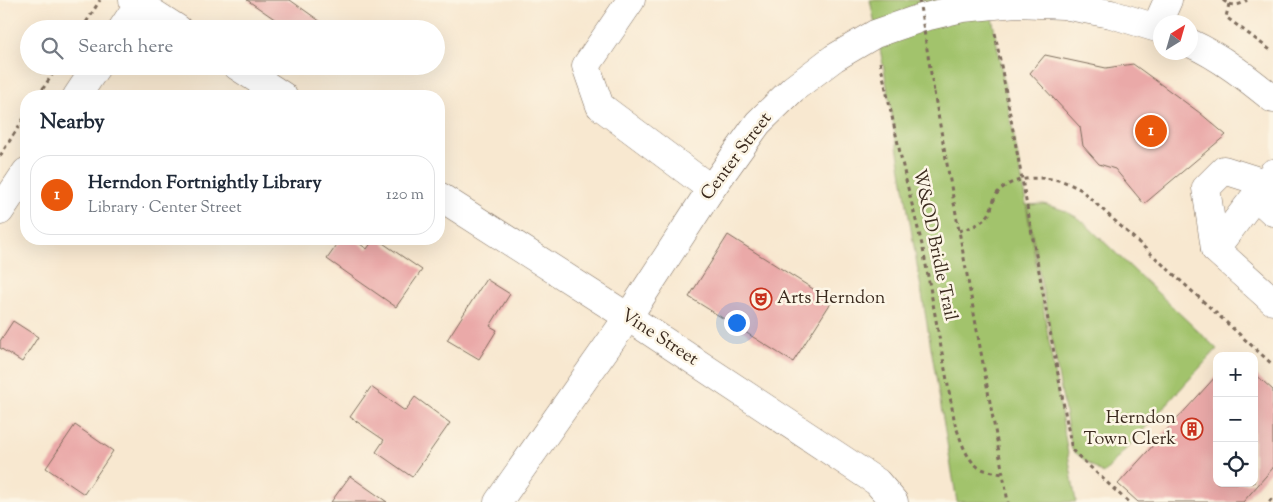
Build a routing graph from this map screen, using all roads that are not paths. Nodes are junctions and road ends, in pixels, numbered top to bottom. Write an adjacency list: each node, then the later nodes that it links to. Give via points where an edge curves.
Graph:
1 (631, 0): 15 (street, via 586,66 600,106)
2 (1168, 0): 4 (street)
3 (138, 1): 5 (street); 6 (street)
4 (1163, 15)
5 (127, 20)
6 (165, 20)
7 (1153, 27): 15 (street, Center Street, via 1063,5 1016,3 963,8 875,34 834,58 793,88 758,124)
8 (1198, 46): 13 (street, via 1245,76)
9 (91, 75): 11 (street)
10 (251, 75): 12 (street)
11 (81, 90)
12 (274, 90)
13 (1273, 99)
14 (20, 181): 18 (street)
15 (711, 189): 21 (street, Center Street)
16 (1267, 191): 19 (street); 19 (street, via 1224,170 1206,188)
17 (445, 200): 21 (street, Vine Street)
18 (0, 211)
19 (1216, 249): 20 (street)
20 (1273, 301)
21 (628, 317): 22 (street, Vine Street); 23 (street, Center Street)
22 (885, 492)
23 (498, 502)

